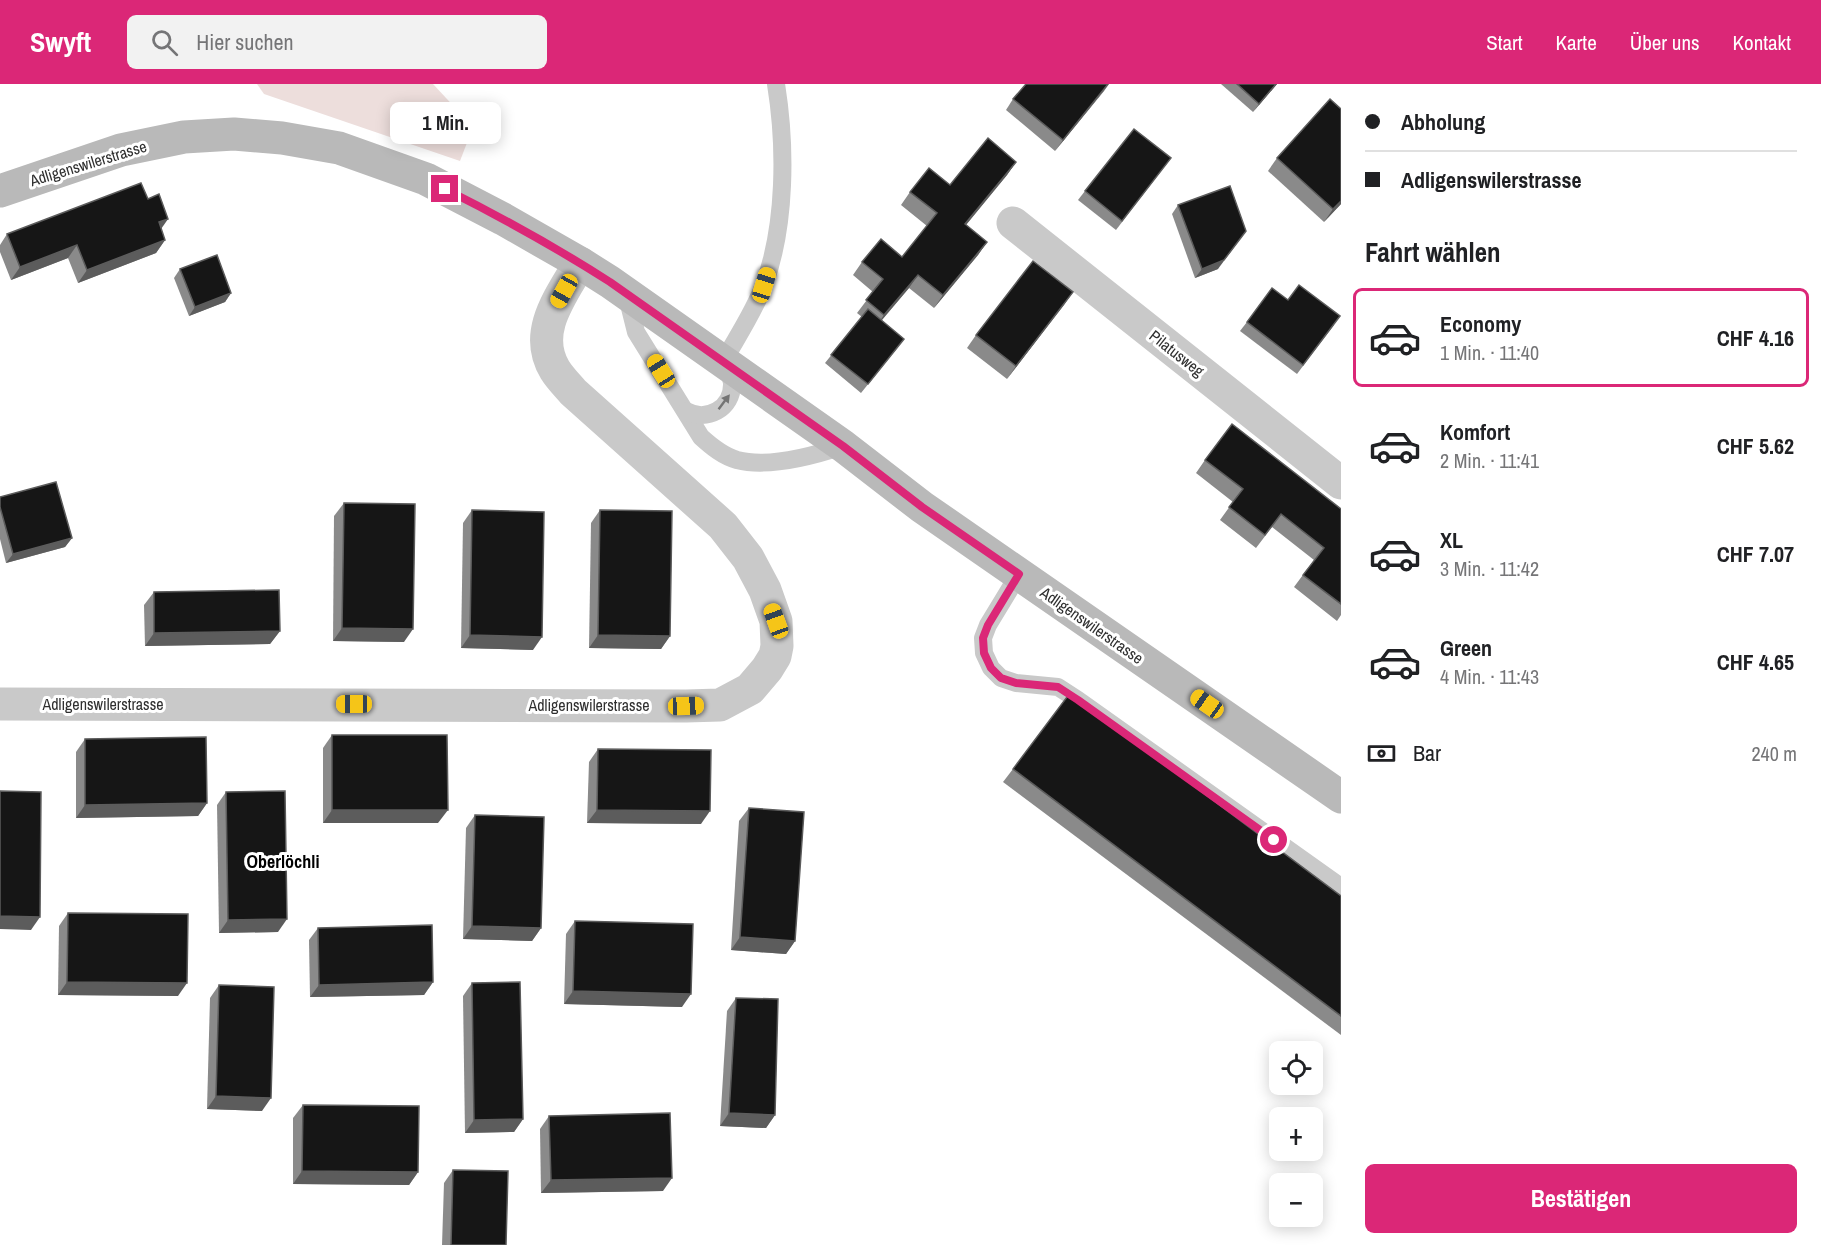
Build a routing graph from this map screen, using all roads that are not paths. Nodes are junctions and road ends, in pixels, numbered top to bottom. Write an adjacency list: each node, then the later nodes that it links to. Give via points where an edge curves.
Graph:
1 (776, 84): 6 (lane, via 783,167 775,248 764,285)
2 (0, 190): 4 (main road, Adligenswilerstrasse, via 121,150 184,137 234,134 282,138 339,148 426,178)
3 (1013, 224): 9 (street, Pilatusweg)
4 (580, 263): 5 (main road, Adligenswilerstrasse); 11 (street, Adligenswilerstrasse, via 550,316 545,344 555,370 573,392 723,526 748,558 776,621 777,646 767,669 750,689 720,705 686,706)
5 (626, 294): 6 (main road, Adligenswilerstrasse); 7 (lane, via 636,332)
6 (723, 362): 7 (lane, one-way to 6, via 700,416 723,407 732,384); 8 (main road, Adligenswilerstrasse)
7 (686, 411): 8 (lane, via 701,437 735,460 756,464 803,458)
8 (843, 446): 10 (main road, Adligenswilerstrasse)
9 (1341, 483)
10 (1019, 574): 12 (main road, Adligenswilerstrasse); 13 (lane, via 983,638 984,653 1001,678 1058,687)
11 (0, 704)
12 (1341, 797)
13 (1341, 887)

